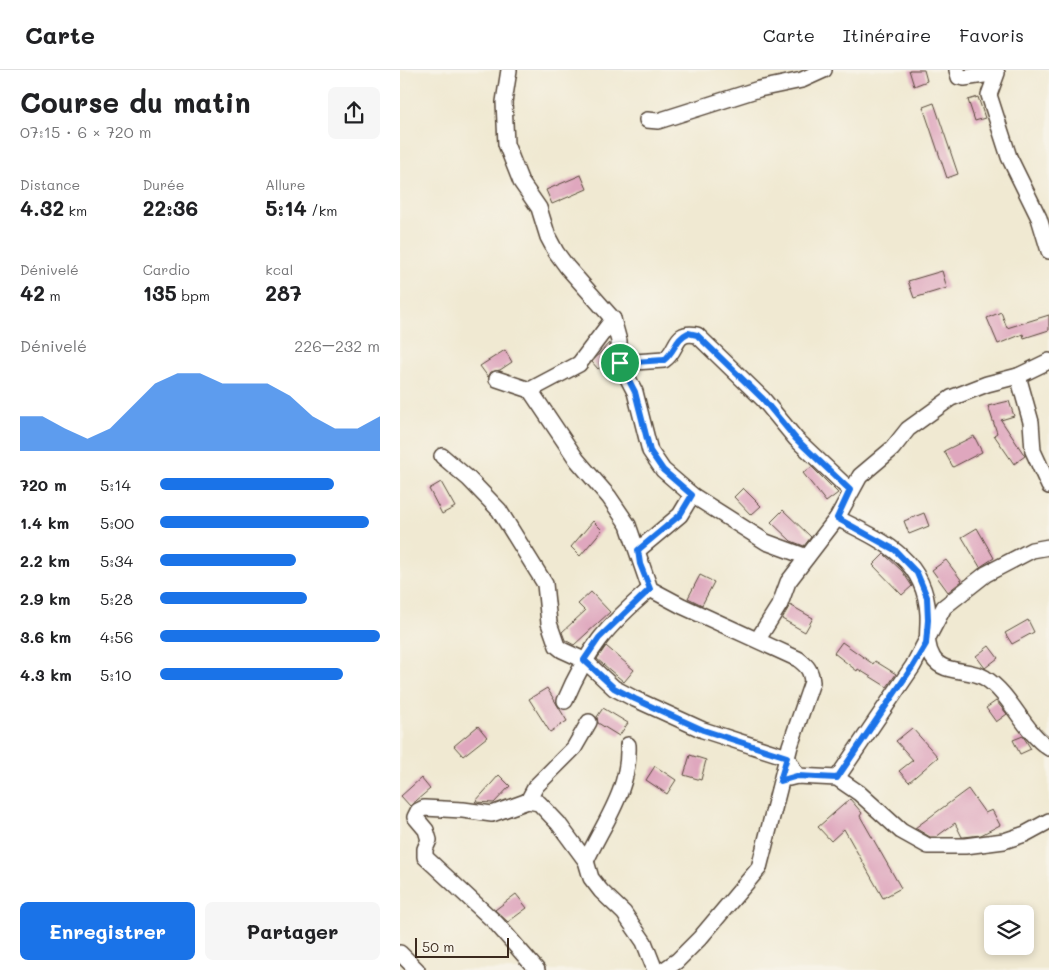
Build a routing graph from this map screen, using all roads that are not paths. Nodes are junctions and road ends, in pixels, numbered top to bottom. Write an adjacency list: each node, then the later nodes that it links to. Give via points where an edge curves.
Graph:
1 (509, 70): 7 (street, via 504,130 515,168 539,208 556,252)
2 (824, 70): 5 (street, via 802,80 759,89 666,119)
3 (957, 70): 4 (street, via 959,77 964,78)
4 (999, 71): 6 (street, via 989,95 1009,157 1039,218)
5 (647, 120)
6 (1049, 251)
7 (613, 319): 9 (street); 12 (street, via 579,364)
8 (1049, 361): 10 (street)
9 (620, 363): 15 (street, via 664,360 680,337 688,333 697,335 763,399 796,439); 16 (street, via 635,392 650,451 663,470)
10 (1018, 376): 14 (street, via 1031,422 1033,451); 15 (street, via 951,398 926,414 860,476)
11 (497, 379): 12 (street)
12 (530, 390): 19 (street, via 576,460 609,496 628,525)
13 (442, 456): 24 (street, via 469,478 499,510 545,584 549,623 557,646)
14 (1049, 486)
15 (850, 490): 17 (street)
16 (692, 495): 19 (street, via 680,515); 20 (street, via 766,542)
17 (837, 518): 20 (street); 23 (street, via 895,550 917,573 927,597)
18 (1049, 547): 23 (street, via 1032,550 986,574 944,606)
19 (638, 550): 21 (street)
20 (807, 557): 22 (street, via 788,582 780,604)
21 (650, 589): 22 (street); 24 (street, via 599,638)
22 (758, 639): 29 (street, via 798,658 812,674)
23 (926, 644): 28 (street, via 939,664 973,672 993,683 1036,738); 31 (street, via 888,706)
24 (584, 660): 25 (street); 29 (street, via 614,688 635,699 703,730)
25 (565, 701)
26 (589, 722): 33 (street, via 574,748 536,786)
27 (628, 745): 35 (street, via 629,761 621,791)
28 (1049, 748)
29 (787, 757): 30 (street); 32 (street)
30 (797, 776): 31 (street); 32 (street)
31 (837, 778): 34 (street, via 901,831 928,846 1004,841)
32 (780, 781): 40 (street, via 759,868 700,938)
33 (528, 801): 35 (street, via 539,803); 38 (street, via 492,814 424,808 415,817 426,830 429,840 425,857 496,923)
34 (1049, 821)
35 (586, 861): 39 (street, via 591,878 624,913 644,942)
36 (400, 953): 37 (street)
37 (418, 970)
38 (537, 970)
39 (655, 970)
40 (664, 970)

